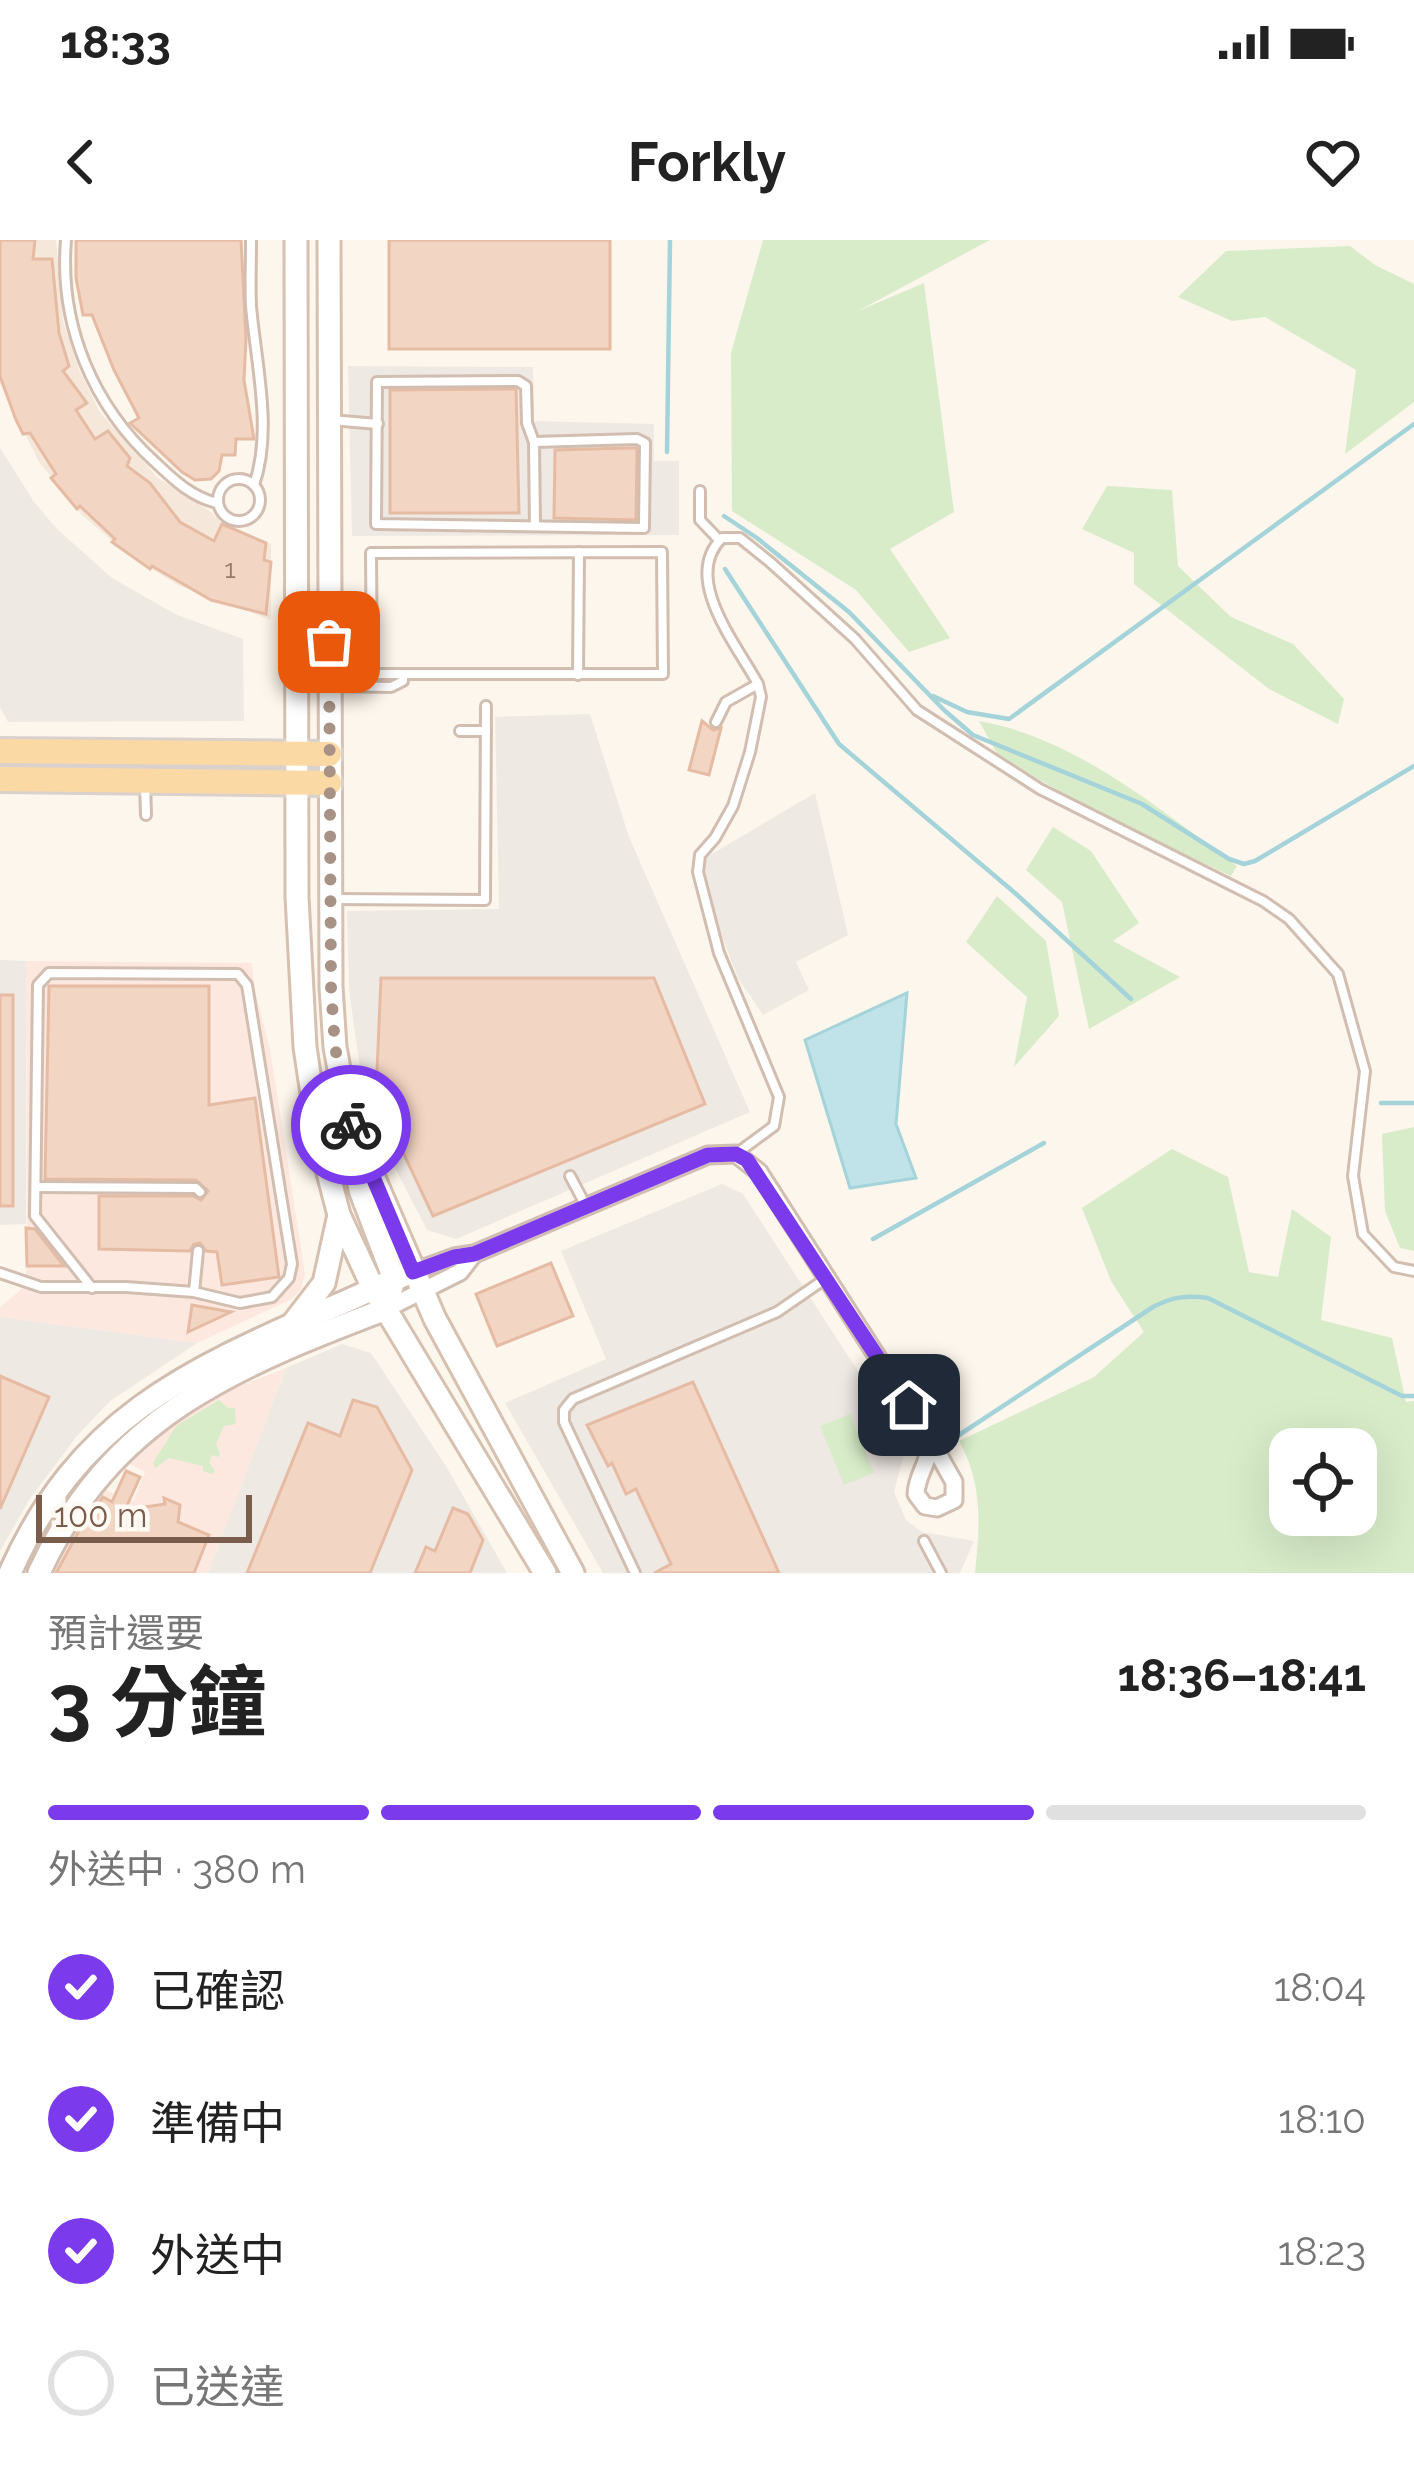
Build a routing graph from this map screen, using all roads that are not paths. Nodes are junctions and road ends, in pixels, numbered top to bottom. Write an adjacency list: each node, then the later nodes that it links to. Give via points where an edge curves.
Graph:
1 (66, 240): 10 (lane, via 67,298 100,397 160,467)
2 (251, 240): 8 (lane, via 260,365)
3 (296, 240): 23 (main road)
4 (329, 240): 5 (main road)
5 (330, 420): 6 (lane); 17 (main road)
6 (378, 424): 7 (lane, via 377,382 518,381 526,386); 11 (lane, via 376,524)
7 (534, 442): 11 (lane); 11 (lane, via 637,439 646,450 644,528)
8 (254, 485): 10 (lane, via 230,481); 10 (lane, via 259,506 244,521 230,520)
9 (700, 491): 12 (lane, via 700,520)
10 (217, 503)
11 (535, 526)
12 (719, 540): 16 (lane, via 706,571 711,598); 38 (lane, via 740,538 770,562 917,710 1040,789 1289,919 1338,974 1365,1071 1353,1176 1363,1234 1394,1267)
13 (579, 552): 14 (lane, via 371,553 372,674); 15 (lane); 15 (lane, via 662,552 663,674)
14 (404, 674): 15 (lane); 17 (lane, via 391,687)
15 (578, 675)
16 (758, 684): 19 (lane, via 725,702); 31 (lane, via 733,806 700,855 698,872 719,953 779,1097 774,1126)
17 (329, 686): 24 (main road)
18 (486, 706): 20 (lane)
19 (716, 722)
20 (486, 730): 21 (lane); 30 (lane, via 485,900)
21 (460, 731)
22 (0, 751): 23 (main road)
23 (297, 754): 24 (main road); 27 (main road)
24 (329, 754): 28 (main road)
25 (0, 779): 26 (main road)
26 (145, 781): 27 (main road); 29 (lane)
27 (297, 783): 28 (main road); 36 (main road, via 305,1047)
28 (329, 783): 30 (main road)
29 (146, 814)
30 (329, 899): 41 (main road, via 333,1023 348,1118)
31 (736, 1154): 35 (street, via 708,1155); 40 (street, via 758,1172)
32 (570, 1176): 35 (lane)
33 (36, 1187): 34 (lane); 42 (lane, via 35,1216); 43 (lane, via 38,985 49,974 238,974 247,985 292,1264 272,1297 240,1303)
34 (200, 1192)
35 (586, 1207): 41 (street)
36 (340, 1215): 41 (main road); 45 (main road, via 324,1283)
37 (198, 1251): 43 (lane)
38 (1414, 1271)
39 (0, 1273): 42 (lane, via 41,1287)
40 (825, 1279): 46 (street); 52 (lane, via 777,1312 573,1399 564,1410)
41 (400, 1282): 44 (main road); 44 (street); 45 (main road); 51 (main road)
42 (92, 1288): 43 (lane)
43 (194, 1292)
44 (386, 1309): 49 (main road, via 169,1410 108,1466); 50 (main road)
45 (294, 1322): 48 (main road, via 187,1375 119,1420 47,1505)
46 (928, 1436)
47 (924, 1541): 53 (lane)
48 (10, 1573)
49 (39, 1573)
50 (545, 1573)
51 (573, 1573)
52 (635, 1573)
53 (941, 1573)

